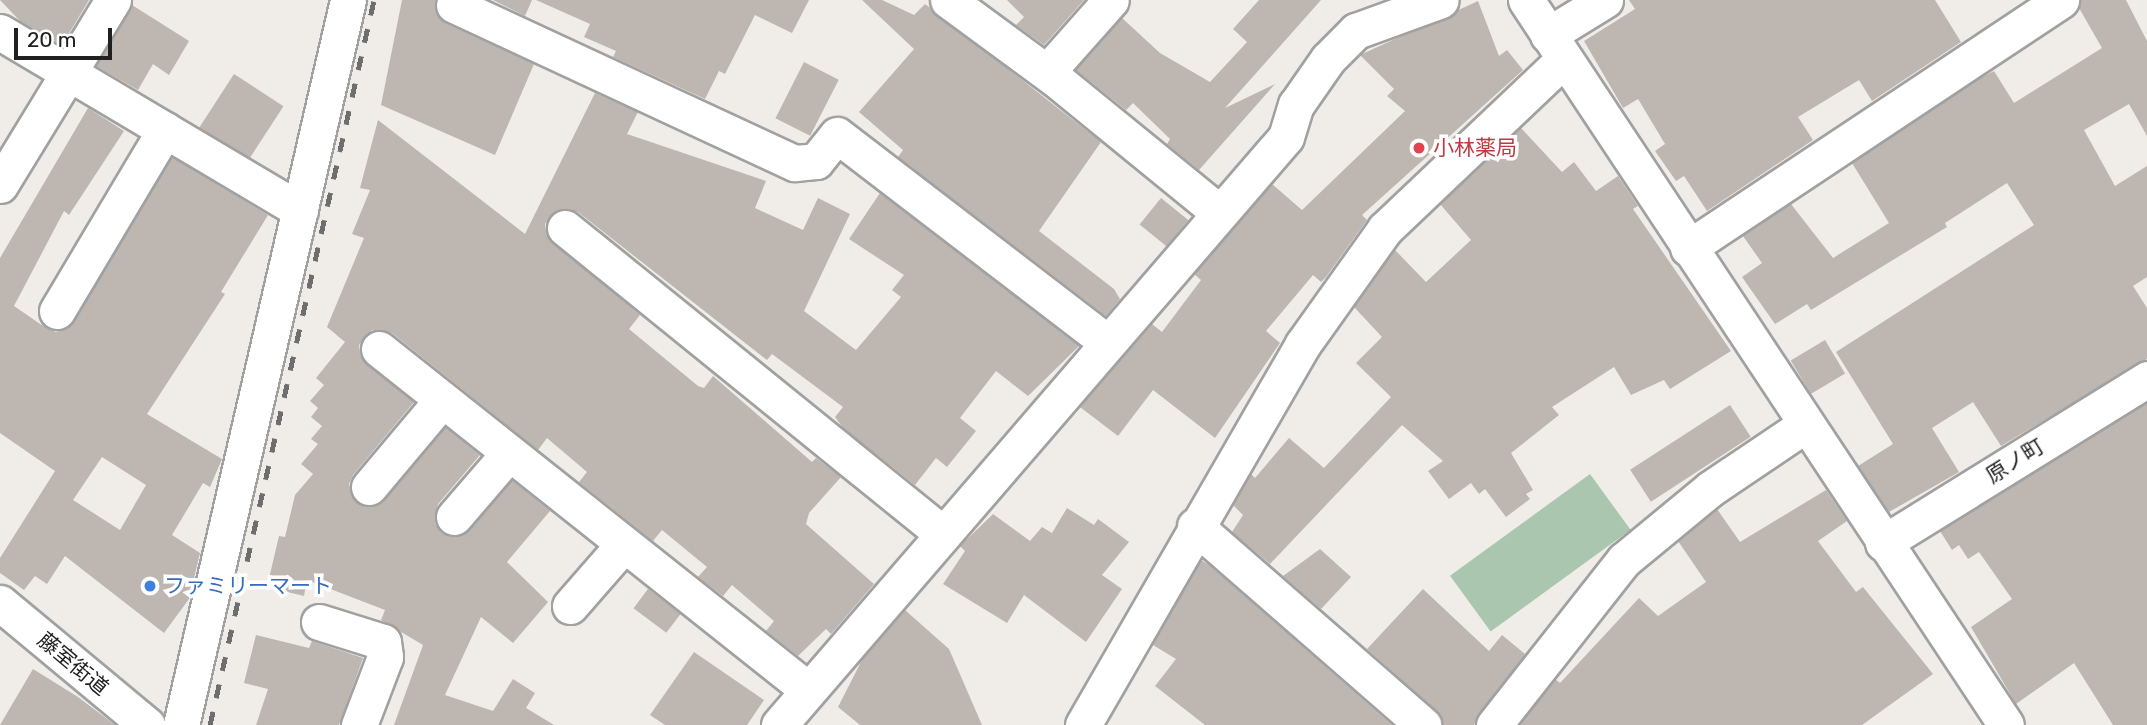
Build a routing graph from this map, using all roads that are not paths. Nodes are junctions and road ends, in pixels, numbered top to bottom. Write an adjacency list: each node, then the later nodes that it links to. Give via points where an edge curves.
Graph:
1 (113, 0): 13 (street)
2 (348, 0): 16 (street)
3 (948, 0): 12 (street)
4 (1111, 0): 12 (street)
5 (1441, 0): 17 (street, via 1356,31 1296,105 1286,137)
6 (1526, 0): 11 (street)
7 (1605, 0): 11 (street)
8 (2061, 0): 19 (street)
9 (454, 5): 21 (street, via 795,163 816,161 837,135)
10 (0, 32): 13 (street)
11 (1556, 47): 19 (street); 29 (street, via 1385,229 1303,344)
12 (1047, 72): 17 (street)
13 (69, 73): 14 (street); 15 (street)
14 (165, 130): 16 (street); 20 (street)
15 (0, 185)
16 (300, 210): 38 (street)
17 (1220, 213): 21 (street)
18 (565, 228): 30 (street)
19 (1688, 248): 25 (street)
20 (57, 311)
21 (1107, 342): 30 (street)
22 (379, 349): 24 (street)
23 (2147, 379): 31 (street, 原ノ町)
24 (442, 400): 26 (street); 27 (street)
25 (1805, 425): 31 (street); 43 (street, via 1710,489 1624,560)
26 (509, 453): 28 (street); 32 (street)
27 (369, 487)
28 (454, 517)
29 (1195, 526): 41 (street); 42 (street)
30 (940, 532): 36 (street)
31 (1883, 543): 44 (street)
32 (624, 544): 34 (street); 36 (street)
33 (0, 603): 37 (street, 藤室街道)
34 (570, 606)
35 (319, 622): 39 (street, via 383,642 385,657)
36 (807, 689): 40 (street)
37 (147, 725)
38 (181, 725)
39 (359, 725)
40 (779, 725)
41 (1083, 725)
42 (1423, 725)
43 (1494, 725)
44 (2006, 725)

